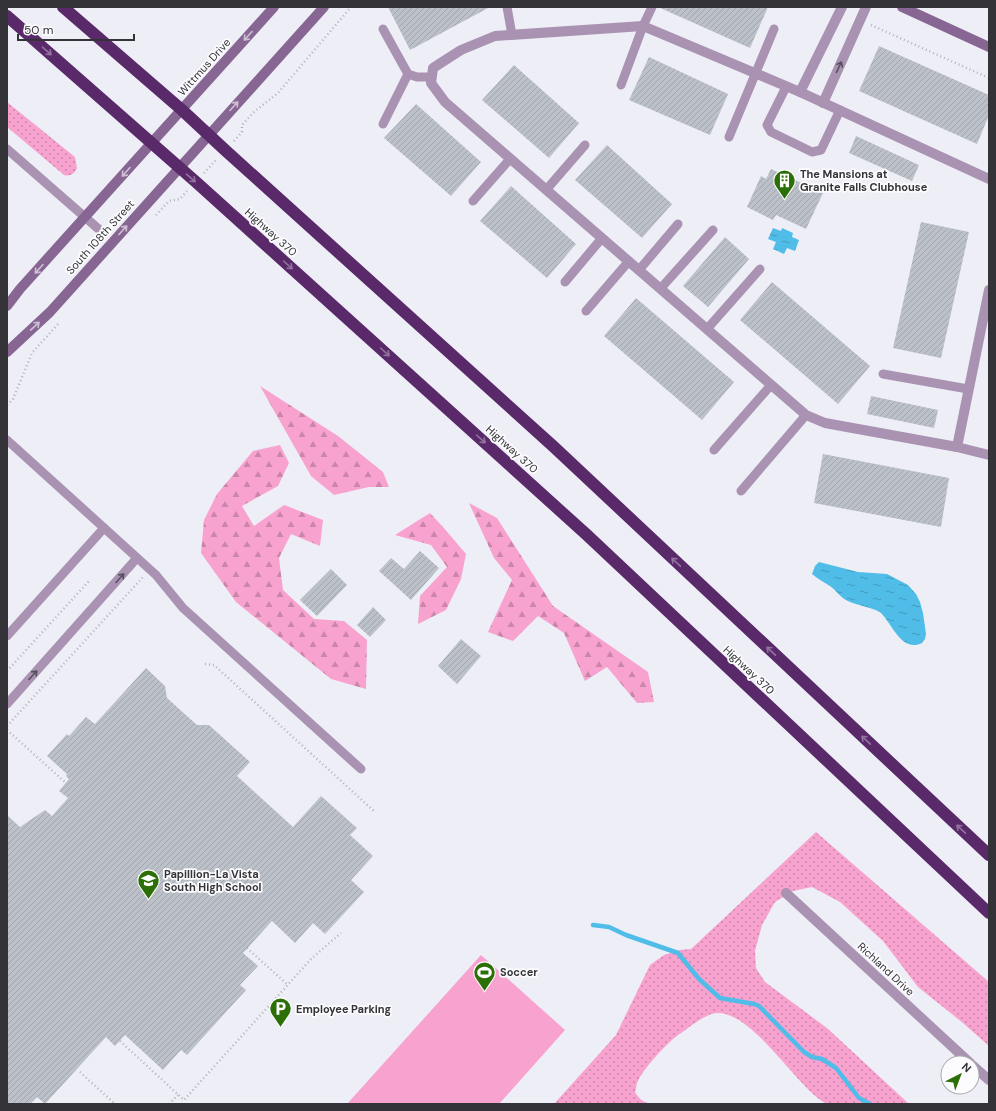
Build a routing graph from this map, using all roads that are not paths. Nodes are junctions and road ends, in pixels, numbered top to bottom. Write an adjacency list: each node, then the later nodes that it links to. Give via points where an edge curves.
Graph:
1 (63, 7): 22 (highway)
2 (274, 7): 22 (street, Wittmus Drive, one-way to 22)
3 (324, 7): 25 (street, one-way to 3)
4 (507, 7): 13 (lane)
5 (652, 7): 10 (lane)
6 (842, 7): 20 (street)
7 (866, 7): 21 (street, one-way to 7)
8 (902, 7): 14 (street)
9 (7, 16): 27 (highway, Highway 370, one-way to 27)
10 (643, 26): 13 (street); 16 (street); 18 (lane)
11 (383, 29): 15 (lane)
12 (774, 29): 16 (lane)
13 (512, 35): 17 (street, via 495,36 461,50 433,68)
14 (989, 48)
15 (408, 74): 17 (lane); 24 (lane)
16 (755, 74): 19 (street); 26 (lane)
17 (431, 77): 30 (street, via 431,83 445,102)
18 (621, 85)
19 (786, 87): 20 (street); 23 (lane, via 767,125 771,132 812,152 821,150)
20 (800, 92): 21 (street)
21 (822, 102): 23 (street)
22 (182, 110): 25 (highway); 27 (street, Wittmus Drive)
23 (840, 110): 32 (street)
24 (383, 124)
25 (208, 135): 31 (street, South 108th Street); 64 (highway, one-way to 25, via 554,447)
26 (729, 137)
27 (152, 143): 31 (highway, Highway 370); 35 (street, one-way to 35)
28 (585, 145): 33 (lane)
29 (7, 149): 35 (lane)
30 (510, 159): 33 (street); 34 (lane)
31 (179, 168): 49 (street, South 108th Street, one-way to 31, via 50,312); 66 (highway, Highway 370, one-way to 66, via 587,535)
32 (989, 179)
33 (546, 190): 39 (street)
34 (473, 201)
35 (85, 217): 38 (lane); 46 (street, one-way to 46)
36 (678, 224): 42 (lane)
37 (713, 230): 44 (lane)
38 (102, 232)
39 (602, 238): 40 (street); 43 (lane)
40 (629, 262): 42 (street); 47 (lane)
41 (760, 269): 48 (lane)
42 (639, 270): 44 (street)
43 (565, 282)
44 (661, 288): 48 (street)
45 (989, 290): 52 (street)
46 (7, 306)
47 (586, 311)
48 (707, 329): 51 (street)
49 (7, 352)
50 (883, 374): 52 (lane)
51 (771, 385): 53 (street); 56 (lane)
52 (968, 389): 55 (street)
53 (806, 415): 55 (street, via 825,423); 58 (lane)
54 (7, 440): 59 (lane)
55 (957, 447): 57 (street)
56 (714, 450)
57 (989, 455)
58 (741, 491)
59 (104, 528): 60 (lane); 61 (lane)
60 (137, 558): 62 (lane, one-way to 60); 63 (lane, via 168,588 182,608)
61 (7, 636)
62 (7, 704)
63 (361, 769)
64 (989, 855)
65 (786, 893): 67 (street, Richland Drive)
66 (989, 912)
67 (961, 1055)
68 (980, 1072): 69 (street, Richland Drive)
69 (989, 1080)

